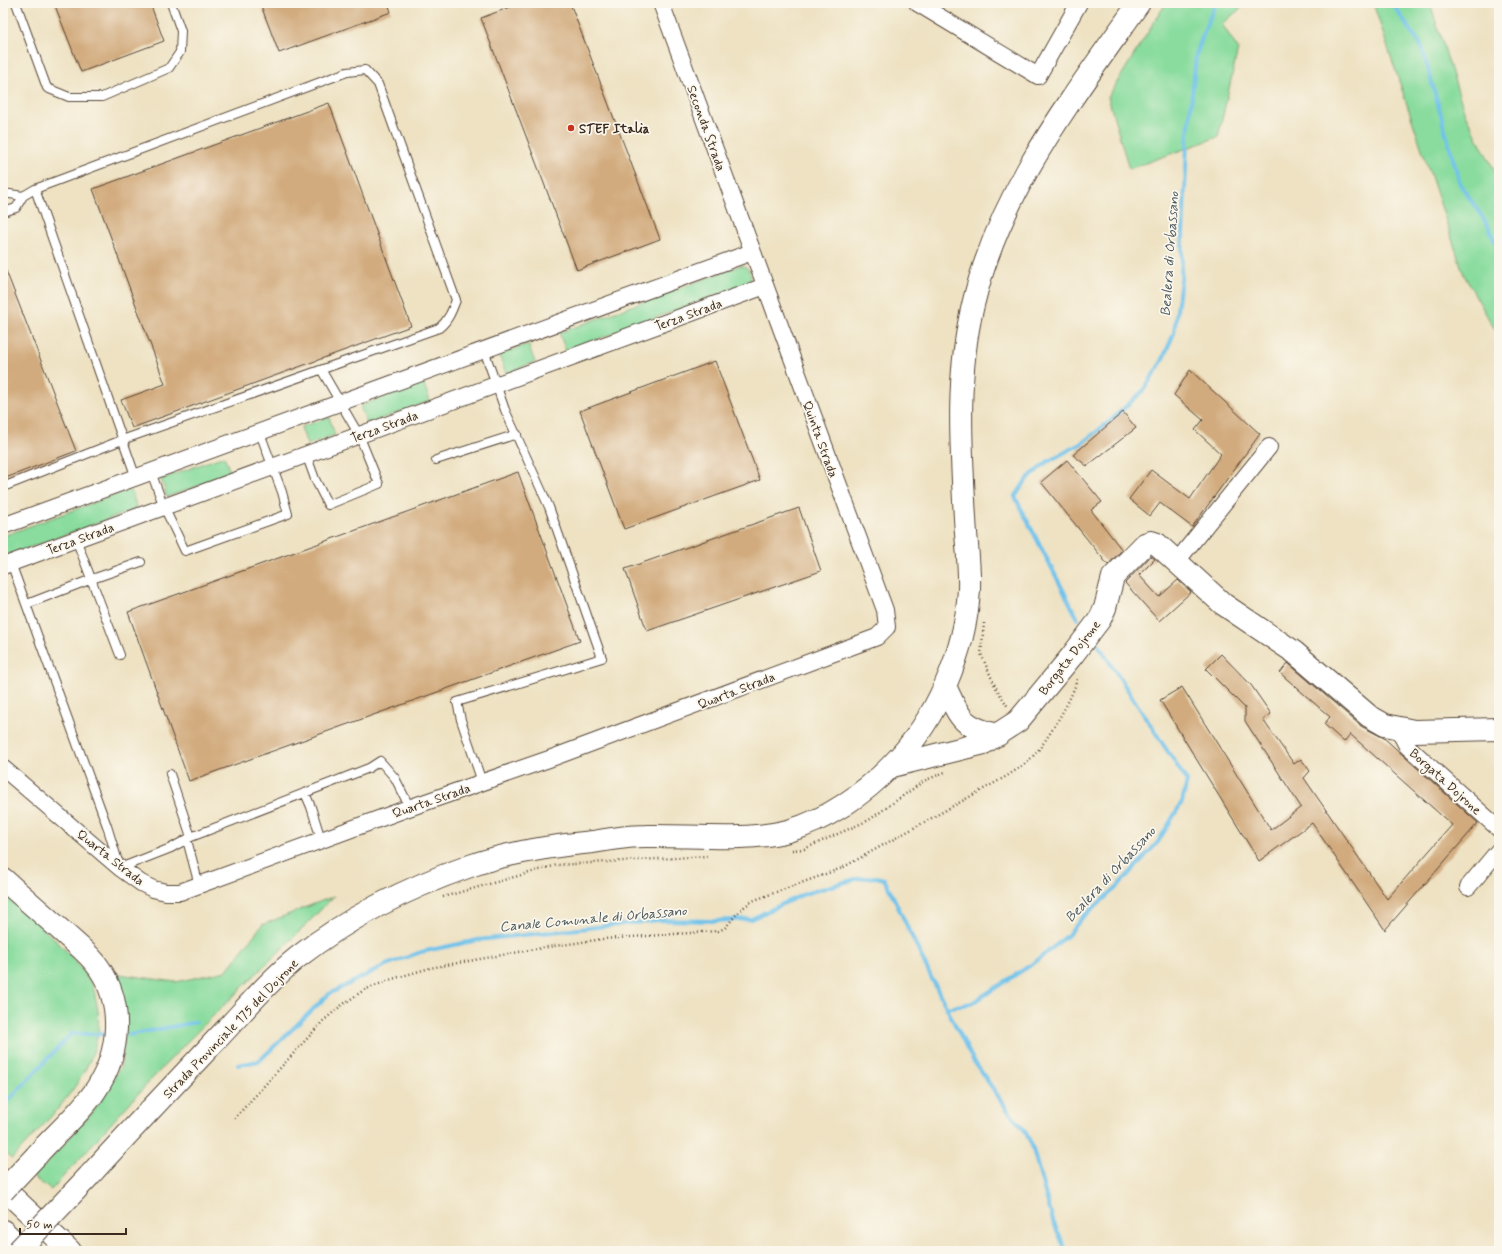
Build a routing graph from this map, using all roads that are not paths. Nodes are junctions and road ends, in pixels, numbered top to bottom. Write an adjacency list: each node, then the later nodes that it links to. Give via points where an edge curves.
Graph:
1 (16, 3): 2 (lane, via 47,88 69,97 102,97 169,68 180,52 181,31)
2 (171, 3)
3 (661, 3): 11 (street, Seconda Strada)
4 (917, 3): 5 (street, via 1038,76)
5 (1079, 3)
6 (1139, 3): 38 (main road, Strada Provinciale 175 del Dojrone, via 1031,161 1012,196 997,233 972,308 963,367 960,431 969,589 964,625)
7 (35, 189): 9 (lane); 14 (lane, via 347,72 365,70 378,84 456,300 445,324 439,328); 20 (lane)
8 (3, 193): 9 (lane)
9 (23, 196): 10 (lane, via 16,208)
10 (3, 212)
11 (752, 252): 12 (street, Quinta Strada); 13 (street)
12 (765, 286): 15 (street, Terza Strada); 36 (street, Quinta Strada, via 884,610)
13 (484, 350): 15 (lane); 16 (street)
14 (322, 371): 16 (lane); 20 (lane)
15 (496, 384): 18 (lane); 19 (street, Terza Strada)
16 (341, 402): 17 (street); 19 (lane)
17 (260, 433): 24 (lane); 25 (street)
18 (517, 434): 23 (lane); 45 (lane, via 549,507 602,658 457,702)
19 (359, 435): 22 (street, Terza Strada); 22 (lane, via 379,484 328,505)
20 (122, 440): 26 (lane); 27 (lane)
21 (1269, 447): 31 (street)
22 (306, 454): 24 (street, Terza Strada)
23 (436, 460)
24 (272, 467): 28 (street, Terza Strada); 28 (lane, via 288,514 185,551)
25 (151, 472): 26 (street); 28 (lane)
26 (136, 478): 29 (street)
27 (3, 487)
28 (164, 507): 30 (street, Terza Strada)
29 (3, 526)
30 (76, 539): 33 (street, Terza Strada); 34 (lane)
31 (1177, 561): 39 (main road, Borgata Dojrone, via 1223,604 1294,652 1369,716); 41 (main road, Borgata Dojrone, via 1157,544 1145,544 1113,576 1100,620 1018,721)
32 (141, 562): 34 (lane)
33 (7, 564): 35 (lane)
34 (92, 578): 35 (lane); 37 (lane)
35 (27, 604): 52 (lane)
36 (887, 627): 45 (street, Quarta Strada, via 877,637 549,760)
37 (120, 655)
38 (945, 686): 41 (main road, via 956,712 963,720 979,730); 42 (main road, Strada Provinciale 175 del Dojrone, via 933,713)
39 (1398, 729): 40 (main road, Borgata Dojrone); 48 (street, Borgata Dojrone, via 1407,746)
40 (1499, 729)
41 (998, 735): 42 (main road, Borgata Dojrone, via 984,743)
42 (892, 766): 58 (main road, Strada Provinciale 175 del Dojrone, bridge, via 854,798 821,818 788,831 756,836 640,836 548,847 475,864 418,886 346,924 296,958)
43 (3, 768): 52 (street, Quarta Strada)
44 (170, 774): 49 (lane)
45 (482, 782): 47 (street, Quarta Strada)
46 (305, 793): 47 (lane, via 369,768 380,761 395,778); 49 (lane); 50 (lane, via 312,807)
47 (410, 808): 50 (street, Quarta Strada)
48 (1499, 828)
49 (189, 838): 52 (lane); 54 (lane)
50 (321, 839): 54 (street, Quarta Strada)
51 (1499, 850): 55 (street)
52 (120, 868): 54 (street, Quarta Strada, via 153,889 166,892 180,892)
53 (3, 879): 56 (main road, bridge, via 88,954 98,966 114,1006 116,1039 112,1058 97,1089)
54 (199, 885)
55 (1468, 887)
56 (3, 1189): 60 (main road)
57 (3, 1231): 59 (main road)
58 (18, 1251)
59 (24, 1251)
60 (70, 1251)

